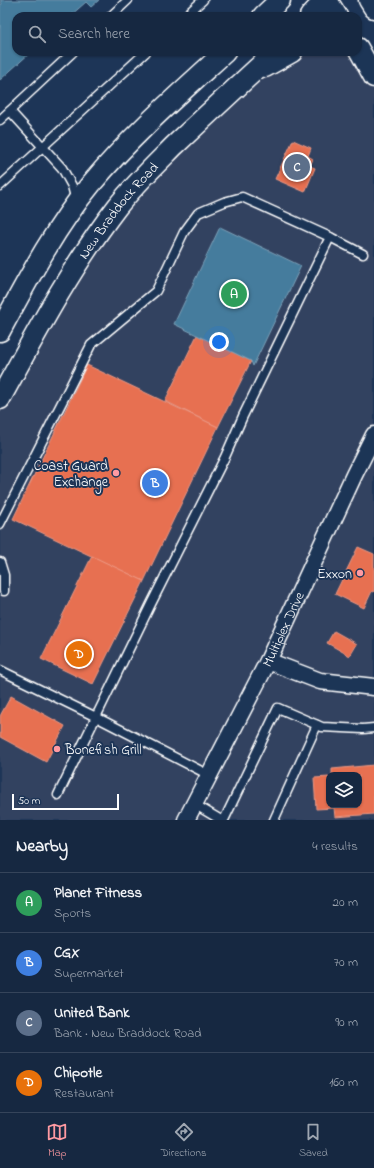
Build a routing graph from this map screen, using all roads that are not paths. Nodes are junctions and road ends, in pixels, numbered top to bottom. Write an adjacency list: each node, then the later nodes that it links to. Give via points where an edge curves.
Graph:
1 (128, 0): 7 (lane)
2 (203, 0): 8 (lane)
3 (280, 0): 9 (street)
4 (326, 0): 10 (street); 11 (street)
5 (369, 0): 6 (street)
6 (374, 8)
7 (115, 12)
8 (190, 12)
9 (267, 12)
10 (314, 12)
11 (334, 12)
12 (69, 56): 20 (lane)
13 (142, 56): 22 (lane)
14 (221, 56): 24 (street, via 122,149)
15 (271, 56): 18 (street, New Braddock Road)
16 (285, 56): 18 (street)
17 (362, 56): 19 (street)
18 (247, 77): 28 (street, New Braddock Road, via 151,169 118,206 87,249)
19 (374, 77)
20 (10, 111): 21 (lane); 22 (lane)
21 (0, 120)
22 (42, 147): 23 (lane); 24 (lane, via 62,168)
23 (0, 186)
24 (77, 202): 27 (street, via 59,228)
25 (330, 237): 26 (lane); 30 (lane, via 242,197 198,214 184,232 156,291 91,345); 36 (lane, via 225,457)
26 (363, 254)
27 (0, 331)
28 (0, 399)
29 (374, 435): 33 (street, Multiplex Drive)
30 (0, 524)
31 (0, 562): 32 (lane, via 4,575)
32 (4, 591)
33 (268, 661): 35 (street, via 320,681); 39 (street, Multiplex Drive)
34 (0, 670): 36 (lane)
35 (374, 687)
36 (96, 717): 39 (lane); 40 (lane)
37 (317, 724): 38 (lane, via 322,727); 44 (lane, via 278,708); 45 (lane)
38 (374, 728)
39 (209, 775): 41 (street, Multiplex Drive)
40 (58, 795)
41 (194, 804): 42 (street, Multiplex Drive); 43 (lane)
42 (186, 820)
43 (221, 820)
44 (224, 820)
45 (274, 820)

